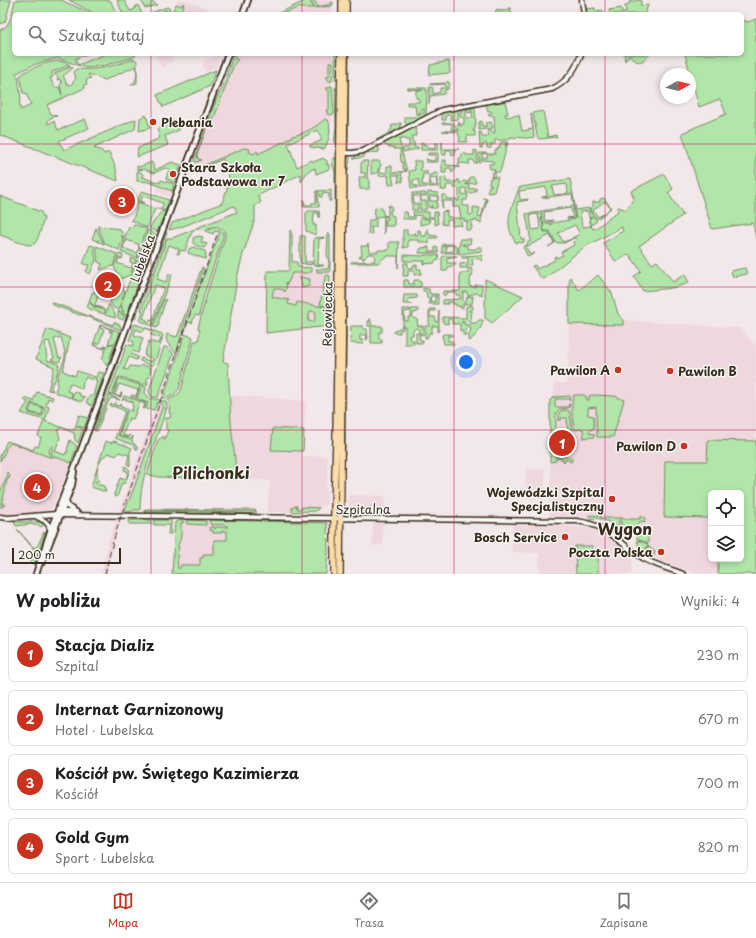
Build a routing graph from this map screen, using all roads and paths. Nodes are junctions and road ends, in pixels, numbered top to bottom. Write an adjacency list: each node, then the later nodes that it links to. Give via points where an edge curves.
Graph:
1 (248, 0): 5 (main road)
2 (342, 0): 6 (highway)
3 (346, 0): 7 (highway)
4 (582, 0): 8 (street)
5 (244, 12)
6 (342, 12)
7 (346, 12)
8 (584, 12)
9 (227, 56): 14 (main road, Lubelska)
10 (341, 56): 13 (highway, Rejowiecka)
11 (345, 56): 13 (highway, Rejowiecka)
12 (580, 56): 13 (street, via 568,78 552,88 442,110 363,150)
13 (342, 153): 21 (highway, Rejowiecka)
14 (74, 469): 15 (main road, Lubelska, via 72,485); 17 (main road, Lubelska)
15 (66, 500): 16 (main road, via 67,506); 17 (main road, Lubelska)
16 (76, 512): 17 (street, Szpitalna); 18 (street, Szpitalna)
17 (59, 514): 18 (street, Szpitalna); 19 (street); 22 (main road, Lubelska); 23 (main road, Lubelska, via 45,555)
18 (84, 515): 21 (street, Szpitalna)
19 (35, 516): 20 (street); 22 (street, via 45,520)
20 (0, 518)
21 (337, 518): 24 (highway, Rejowiecka); 25 (highway, Rejowiecka); 26 (street, Szpitalna, via 577,521 607,530 649,561)
22 (50, 529): 23 (main road, Lubelska)
23 (36, 572)
24 (334, 574)
25 (340, 574)
26 (683, 574)

